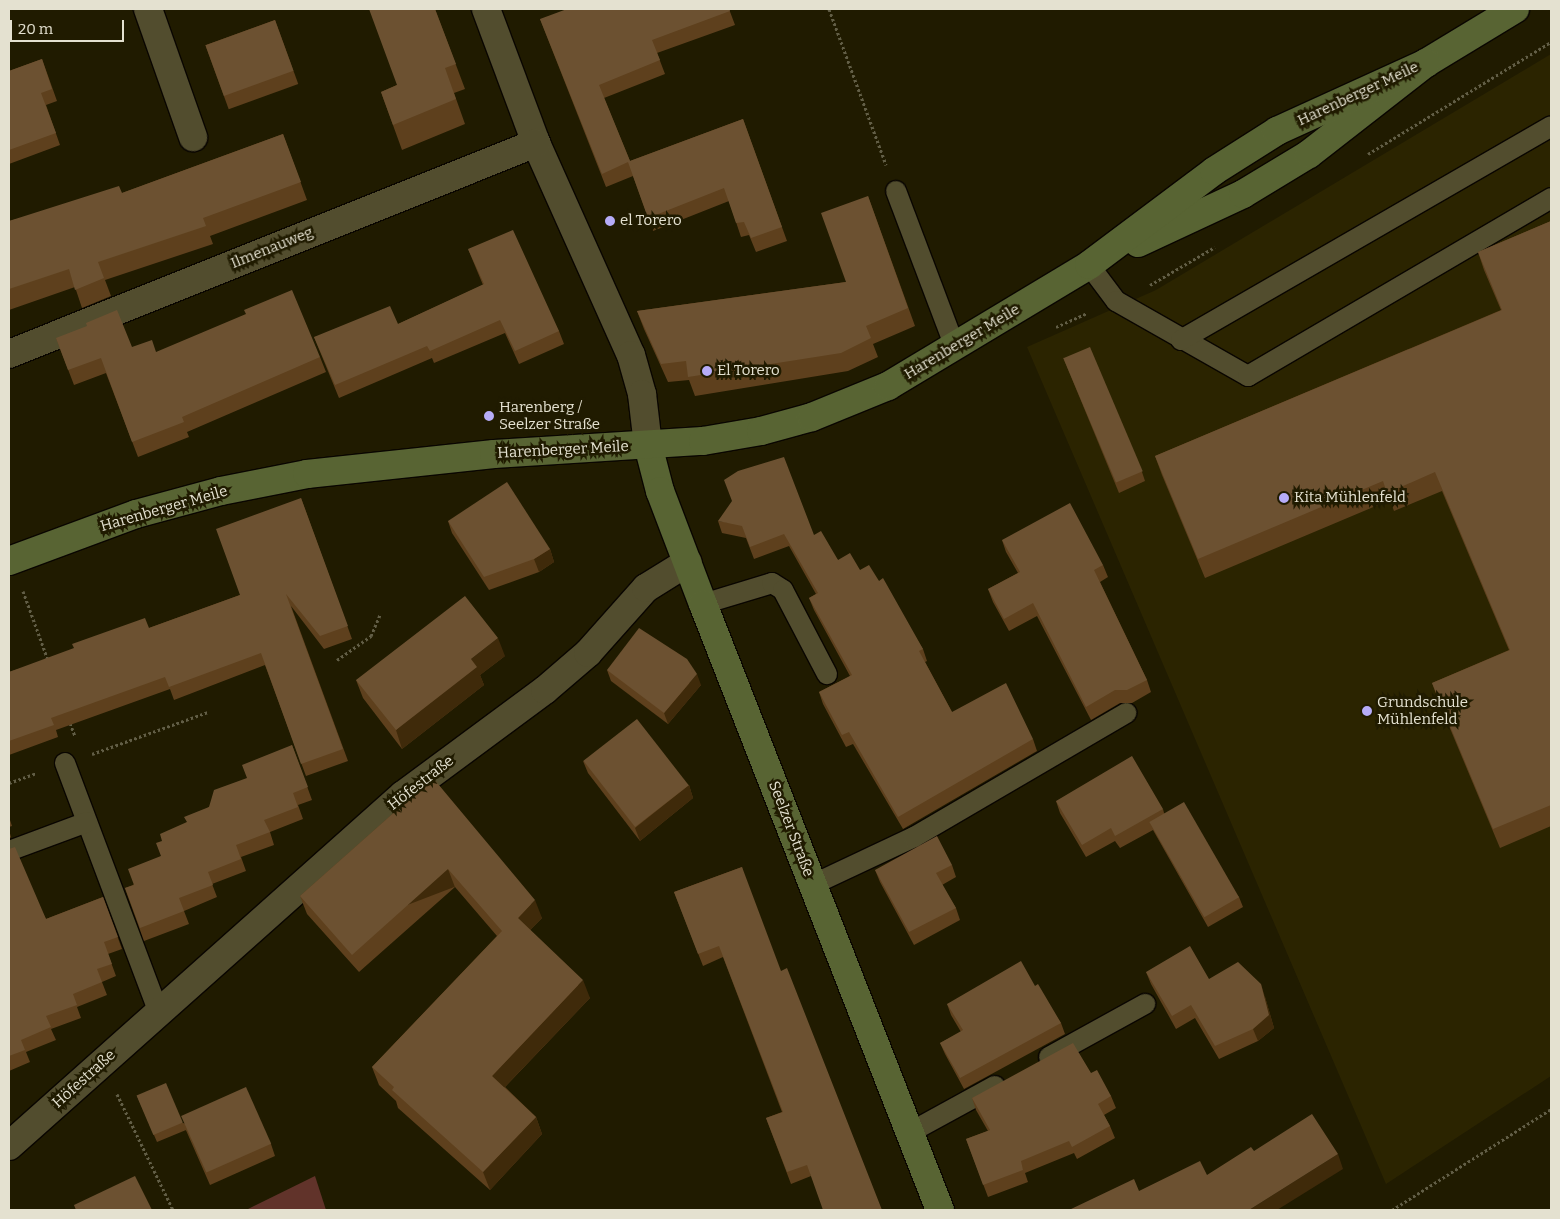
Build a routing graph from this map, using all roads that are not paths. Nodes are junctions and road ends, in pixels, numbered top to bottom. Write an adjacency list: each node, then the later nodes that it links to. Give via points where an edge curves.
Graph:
1 (148, 9): 6 (street)
2 (486, 9): 7 (street)
3 (1515, 9): 4 (main road)
4 (1426, 63): 10 (main road, Harenberger Meile, via 1277,132 1214,171); 10 (main road, Harenberger Meile, via 1309,154 1259,185)
5 (1551, 126): 11 (lane)
6 (193, 136)
7 (536, 143): 13 (street, Ilmenauweg); 14 (street, via 631,355 642,394)
8 (896, 191): 12 (lane)
9 (1551, 198): 11 (lane, via 1248,376)
10 (1089, 265): 11 (lane, via 1116,300); 12 (main road, Harenberger Meile)
11 (1181, 340)
12 (955, 347): 14 (main road, Harenberger Meile, via 888,386 812,417 735,437)
13 (9, 354)
14 (648, 445): 15 (main road, Harenberger Meile, via 411,461 306,474 221,491 136,514); 16 (main road, Seelzer Straße, via 660,491)
15 (10, 561)
16 (688, 562): 17 (main road, Seelzer Straße); 25 (street, Höfestraße, via 646,588 588,653 546,690 403,795)
17 (703, 604): 18 (lane, via 772,583 783,590); 23 (main road, Seelzer Straße)
18 (827, 674)
19 (1126, 713): 23 (lane, via 914,836)
20 (74, 760): 21 (lane)
21 (87, 822): 22 (lane); 25 (lane)
22 (9, 851)
23 (812, 885): 28 (main road, Seelzer Straße)
24 (1145, 1004): 26 (lane)
25 (158, 1011): 29 (street, Höfestraße)
26 (1031, 1066)
27 (1014, 1076): 28 (lane)
28 (909, 1133): 30 (main road, Seelzer Straße)
29 (9, 1146)
30 (940, 1210)

